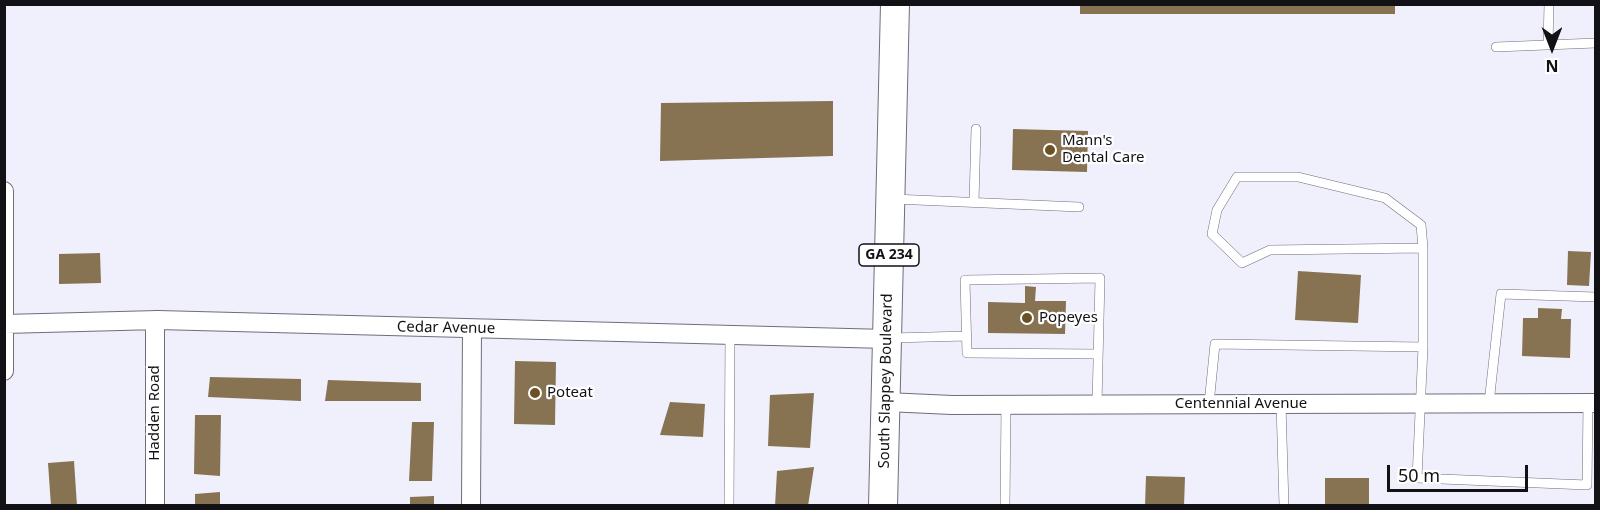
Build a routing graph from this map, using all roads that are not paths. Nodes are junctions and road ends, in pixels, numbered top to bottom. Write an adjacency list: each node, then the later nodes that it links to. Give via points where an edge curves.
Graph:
1 (895, 4): 8 (main road, South Slappey Boulevard / GA 234)
2 (1549, 4): 4 (lane)
3 (1596, 43): 4 (lane)
4 (1548, 45): 5 (lane)
5 (1496, 47)
6 (976, 129): 9 (lane)
7 (4, 191): 14 (street)
8 (890, 198): 9 (lane); 18 (main road, South Slappey Boulevard / GA 234)
9 (974, 202): 10 (lane)
10 (1079, 207)
11 (1423, 248): 11 (lane, via 1270,250 1242,263 1212,234 1217,210 1237,177 1298,177 1385,198 1421,225); 19 (lane)
12 (1596, 297): 27 (lane, via 1502,294)
13 (155, 320): 14 (street, Cedar Avenue); 15 (street, Cedar Avenue); 30 (street, Hadden Road)
14 (5, 324): 21 (street)
15 (472, 328): 16 (street, Cedar Avenue); 31 (street)
16 (730, 335): 18 (street, Cedar Avenue); 32 (lane)
17 (967, 336): 18 (lane); 20 (lane, via 967,353); 20 (lane, via 965,280 1100,278)
18 (887, 339): 22 (main road, South Slappey Boulevard / GA 234)
19 (1423, 347): 24 (lane, via 1215,344); 26 (lane)
20 (1098, 354): 23 (lane)
21 (4, 371)
22 (886, 402): 29 (street, Centennial Avenue); 33 (main road, South Slappey Boulevard / GA 234)
23 (1097, 404): 24 (street, Centennial Avenue); 29 (street, Centennial Avenue)
24 (1209, 404): 25 (street, Centennial Avenue)
25 (1281, 404): 26 (street, Centennial Avenue); 35 (lane)
26 (1421, 404): 27 (street, Centennial Avenue); 28 (lane, via 1417,478 1587,485)
27 (1489, 404): 28 (street, Centennial Avenue)
28 (1592, 404)
29 (1006, 405): 34 (lane)
30 (155, 506)
31 (471, 506)
32 (729, 506)
33 (884, 506)
34 (1005, 506)
35 (1284, 506)

